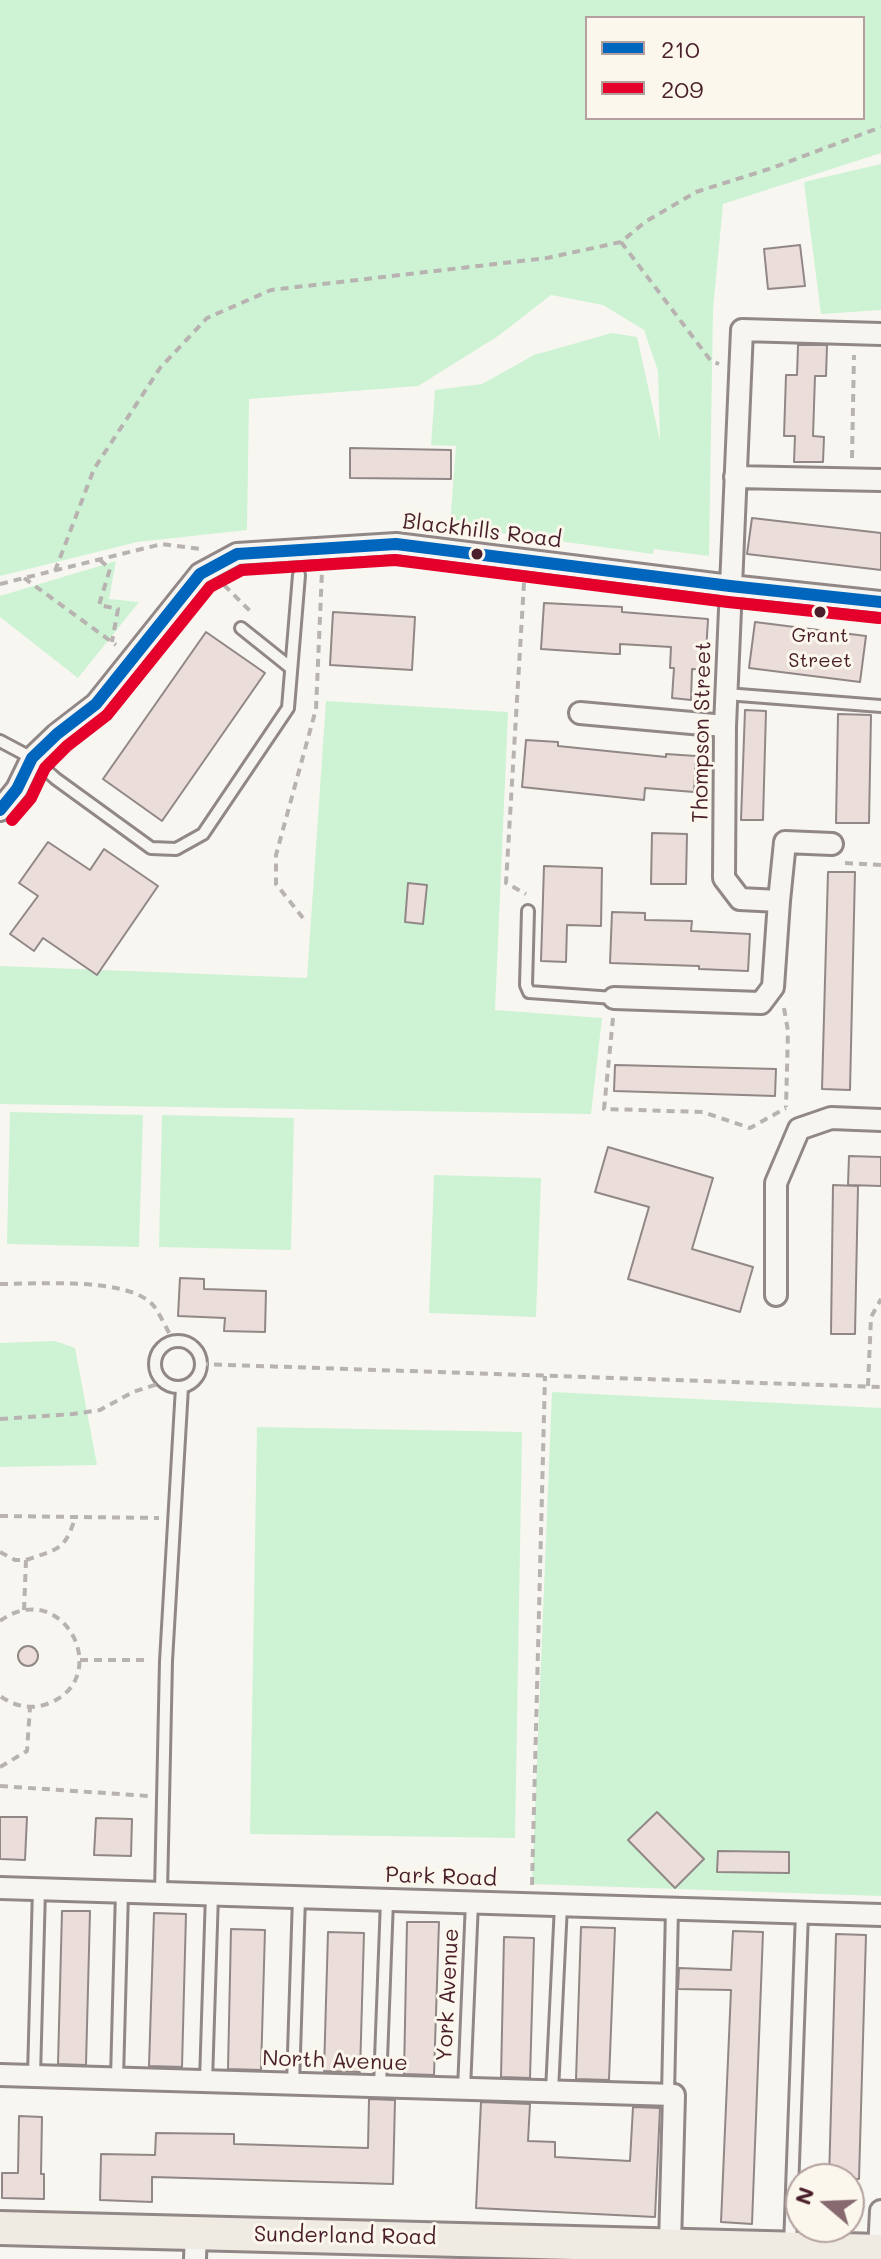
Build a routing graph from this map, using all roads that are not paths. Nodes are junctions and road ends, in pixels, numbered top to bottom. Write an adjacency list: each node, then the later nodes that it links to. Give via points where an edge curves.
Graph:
1 (881, 334): 2 (street, Thompson Street, via 742,330)
2 (735, 477): 3 (street); 5 (street, Thompson Street)
3 (881, 480)
4 (299, 575): 8 (lane)
5 (730, 586): 6 (street, Blackhills Road); 9 (street, Thompson Street); 14 (street, Blackhills Road, via 396,544 237,554 200,574 96,704)
6 (881, 602)
7 (241, 628): 8 (lane)
8 (291, 668): 14 (lane, via 288,708 203,834 176,849 151,848)
9 (726, 694): 10 (lane); 12 (street, Thompson Street)
10 (881, 706)
11 (580, 713): 12 (street)
12 (725, 726): 17 (street, Thompson Street, via 724,878 740,899)
13 (0, 741): 14 (lane)
14 (32, 758): 15 (street, Blackhills Road)
15 (0, 810)
16 (832, 844): 17 (street, via 785,842)
17 (779, 901): 19 (street, via 773,987 761,1003)
18 (528, 911): 19 (lane, via 529,992)
19 (614, 998)
20 (881, 1120): 21 (street, via 831,1118 799,1129 776,1183)
21 (776, 1295)
22 (182, 1387): 22 (lane, via 193,1382 201,1360 196,1349 174,1341 163,1346 155,1368 169,1386); 26 (lane, via 166,1661)
23 (0, 1888): 24 (street, Park Road)
24 (39, 1889): 25 (street, Park Road); 36 (lane)
25 (122, 1891): 26 (street, Park Road); 37 (lane)
26 (161, 1892): 27 (street, Park Road)
27 (212, 1894): 28 (street, Park Road); 38 (lane)
28 (299, 1897): 29 (street, Park Road); 39 (lane)
29 (387, 1900): 30 (street, Park Road); 40 (lane)
30 (472, 1902): 31 (street, Park Road); 41 (lane, York Avenue)
31 (561, 1905): 32 (street, Park Road); 42 (lane)
32 (672, 1908): 33 (street, Park Road); 43 (lane)
33 (802, 1912): 34 (street, Park Road); 49 (lane)
34 (881, 1915)
35 (0, 2075): 36 (street, North Avenue)
36 (34, 2076): 37 (street, North Avenue)
37 (117, 2078): 38 (street, North Avenue)
38 (206, 2081): 39 (street, North Avenue)
39 (293, 2084): 40 (street, North Avenue)
40 (380, 2086): 41 (street, North Avenue)
41 (464, 2089): 42 (street, North Avenue)
42 (552, 2091): 43 (street, North Avenue)
43 (668, 2095): 46 (street, via 674,2095)
44 (881, 2211): 48 (street)
45 (0, 2228): 47 (main road, Sunderland Road)
46 (670, 2244): 47 (main road, Sunderland Road); 49 (main road, Sunderland Road)
47 (195, 2246)
48 (880, 2250): 49 (main road, Sunderland Road)
49 (809, 2252)

